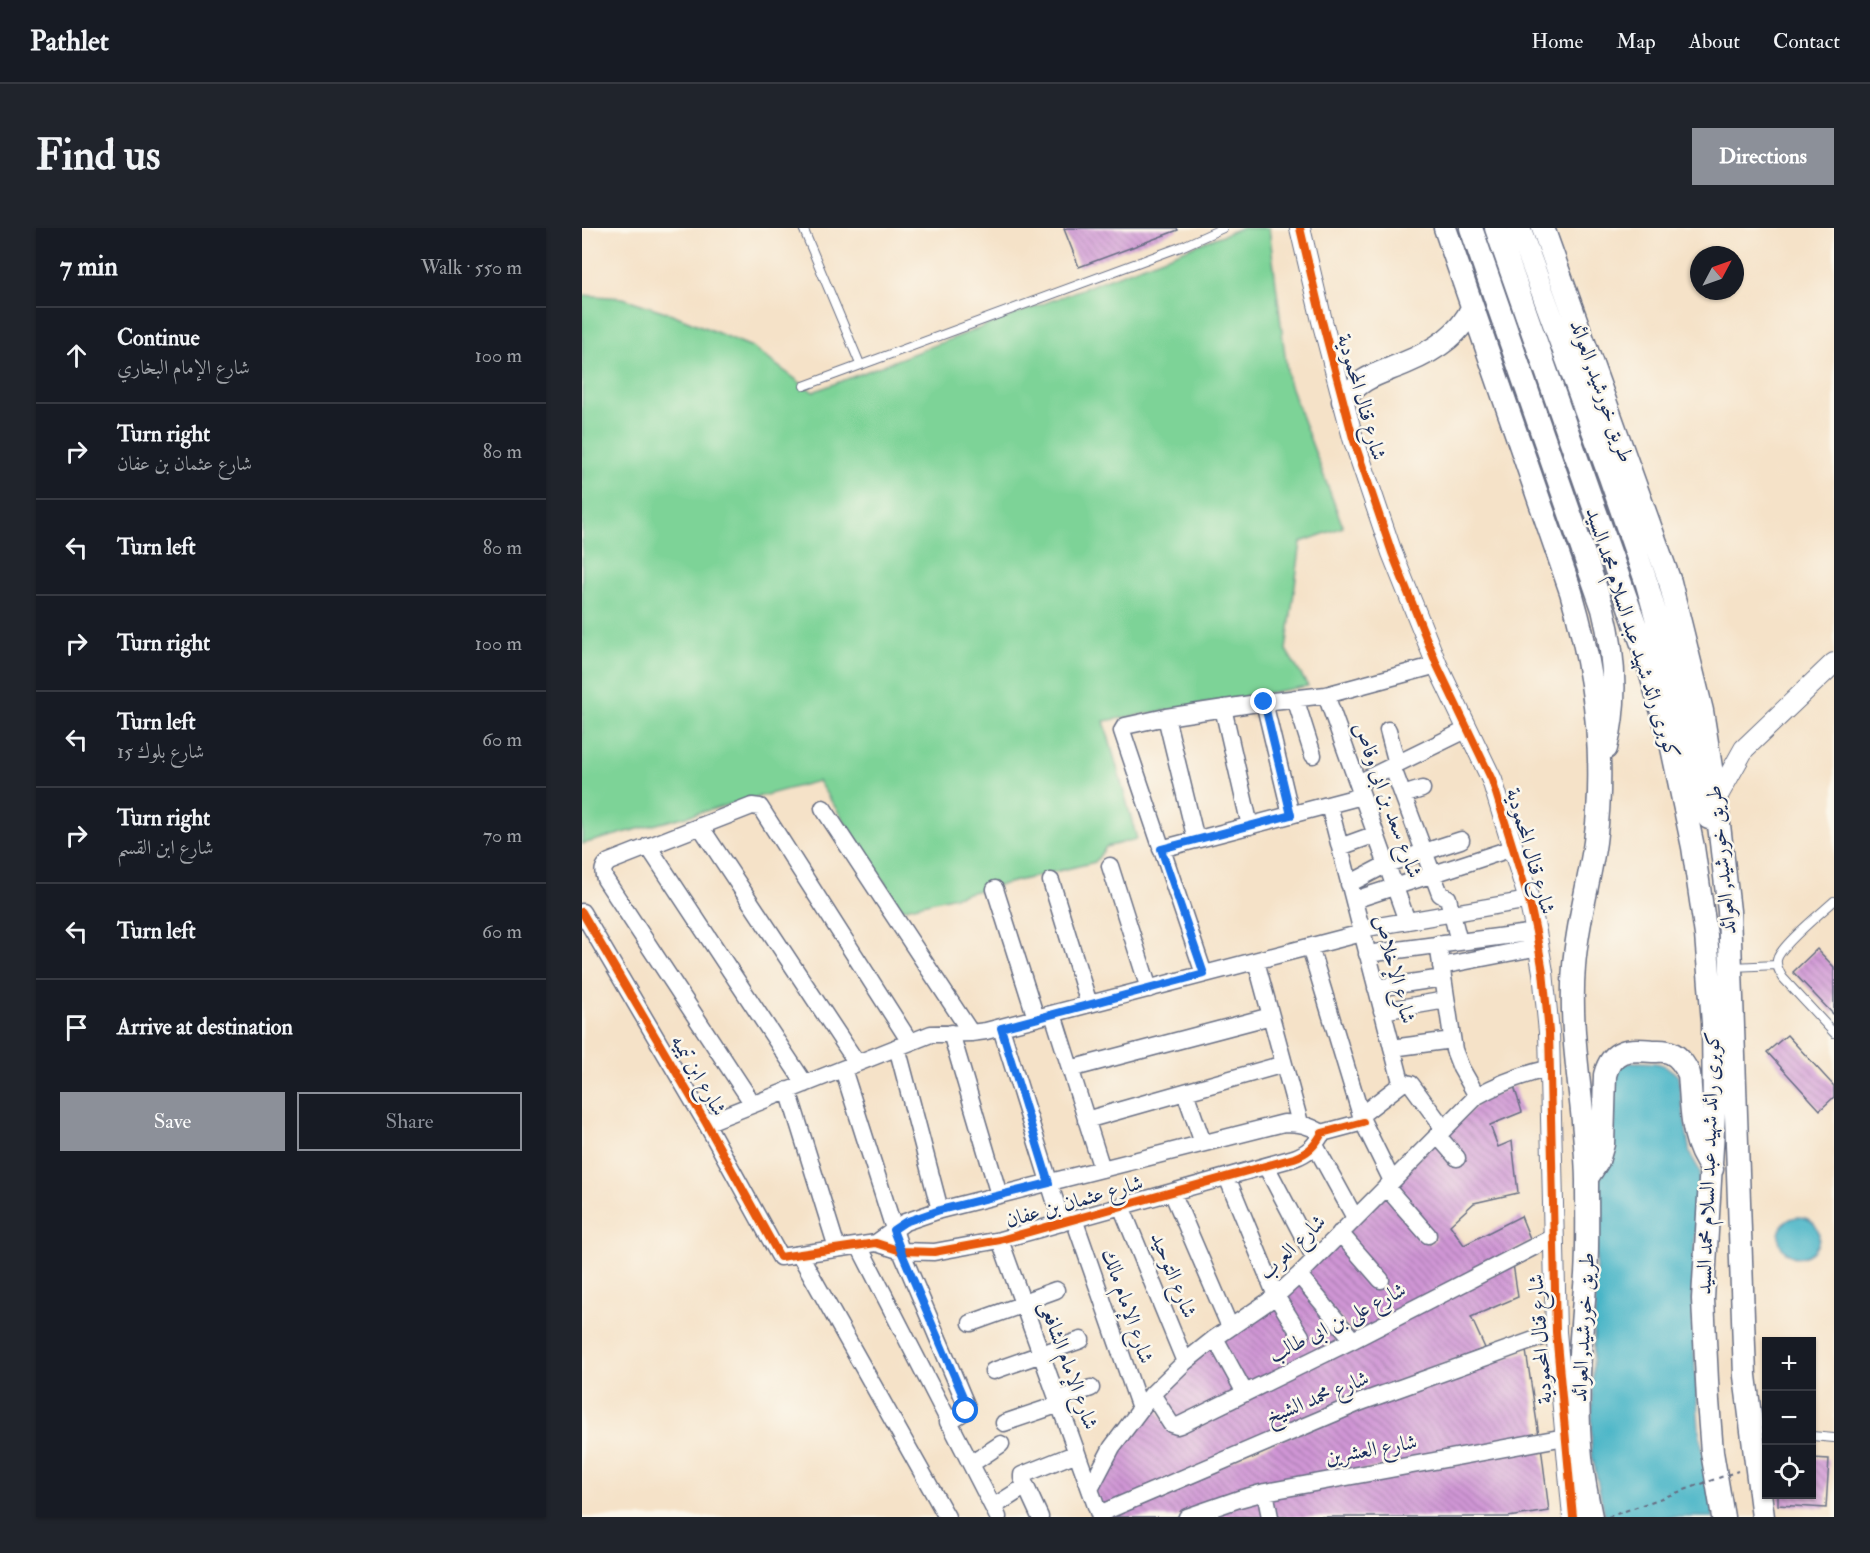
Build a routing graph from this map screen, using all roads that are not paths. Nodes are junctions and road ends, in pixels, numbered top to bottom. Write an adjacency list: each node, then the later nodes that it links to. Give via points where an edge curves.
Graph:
1 (803, 228): 10 (lane)
2 (1222, 228): 10 (lane)
3 (1300, 228): 12 (street, شارع قنال المحمودية)
4 (1444, 228): 9 (main road, طريق خورشيد, العوائد)
5 (1471, 228): 24 (main road, كوبرى رائد شهيد عبد السلام محمد السيد, via 1604,609 1613,655 1614,697)
6 (1496, 228): 103 (main road, كوبرى رائد شهيد عبد السلام محمد السيد, via 1641,641 1683,795 1710,979 1714,1067)
7 (1519, 228): 37 (main road, via 1629,530 1663,638 1701,797)
8 (1543, 228): 28 (main road, طريق خورشيد, العوائد, via 1671,582 1702,711)
9 (1472, 308): 12 (main road, via 1450,337 1406,363 1366,378); 24 (main road, طريق خورشيد, العوائد, via 1579,618 1595,704)
10 (861, 364): 11 (lane)
11 (804, 386)
12 (1343, 401): 14 (street, شارع قنال المحمودية, via 1392,553)
13 (1834, 663): 28 (street, via 1744,748)
14 (1437, 665): 15 (street); 20 (street, شارع قنال المحمودية)
15 (1326, 695): 16 (street); 26 (street, شارع سعد بن ابى وقاص)
16 (1295, 698): 17 (street); 22 (street)
17 (1264, 702): 18 (street); 31 (street)
18 (1223, 708): 19 (street); 33 (street)
19 (1166, 717): 35 (street); 41 (street, via 1127,724 1122,731)
20 (1468, 729): 23 (street); 40 (street, شارع قنال المحمودية, via 1492,780)
21 (1388, 730): 23 (street)
22 (1313, 755)
23 (1394, 765): 26 (street); 27 (street)
24 (1599, 771): 105 (main road, طريق خورشيد, العوائد, via 1595,840 1577,935 1572,998)
25 (1422, 789): 27 (street)
26 (1360, 790): 29 (street); 34 (street, شارع سعد بن ابى وقاص)
27 (1403, 795): 42 (street)
28 (1716, 799): 37 (main road, طريق خورشيد, العوائد)
29 (1329, 805): 31 (street); 39 (street, شارع الإخلاص)
30 (823, 808): 78 (street)
31 (1291, 815): 33 (street)
32 (700, 826): 38 (street); 81 (street, via 752,806 760,807); 84 (street)
33 (1250, 826): 35 (street)
34 (1376, 834): 39 (street); 43 (street, شارع سعد بن ابى وقاص)
35 (1196, 840): 41 (street)
36 (1461, 840): 42 (street)
37 (1721, 843): 65 (main road, طريق خورشيد, العوائد)
38 (648, 846): 88 (street); 92 (street, via 609,862 604,866 605,879)
39 (1340, 847): 47 (street, شارع الإخلاص)
40 (1513, 848): 45 (street); 51 (street, شارع قنال المحمودية)
41 (1161, 849): 67 (street)
42 (1424, 852): 43 (street); 45 (street)
43 (1387, 864): 47 (street); 48 (street, شارع سعد بن ابى وقاص)
44 (1110, 866): 69 (street)
45 (1432, 874): 48 (street); 54 (street, via 1440,894 1448,897)
46 (1051, 881): 71 (street)
47 (1349, 884): 50 (street, شارع الإخلاص)
48 (1395, 886): 50 (street); 55 (street, شارع سعد بن ابى وقاص)
49 (995, 889): 75 (street)
50 (1354, 900): 56 (street, شارع الإخلاص)
51 (1529, 900): 54 (street); 57 (street, شارع قنال المحمودية)
52 (1834, 901): 64 (lane, via 1784,948)
53 (582, 912): 95 (street, شارع ابن تيميه)
54 (1452, 913): 55 (street); 58 (street)
55 (1402, 922): 56 (street); 61 (street, شارع سعد بن ابى وقاص)
56 (1362, 931): 60 (street); 62 (street, شارع الإخلاص)
57 (1537, 939): 58 (street); 66 (street); 85 (street, شارع قنال المحمودية)
58 (1459, 942): 59 (street)
59 (1438, 944): 61 (street); 66 (street)
60 (1310, 946): 63 (street); 93 (street)
61 (1401, 949): 62 (street)
62 (1367, 954): 68 (street, شارع الإخلاص)
63 (1256, 961): 67 (street); 74 (street)
64 (1777, 965): 65 (lane); 79 (lane, via 1783,978)
65 (1731, 967): 164 (main road, طريق خورشيد, العوائد, via 1745,1376)
66 (1442, 972): 68 (street); 70 (street)
67 (1204, 974): 69 (street)
68 (1376, 988): 72 (street, شارع الإخلاص)
69 (1149, 989): 71 (street)
70 (1446, 1000): 72 (street); 80 (street)
71 (1089, 1004): 73 (street)
72 (1382, 1011): 82 (street, شارع الإخلاص)
73 (1053, 1014): 75 (street); 86 (street)
74 (1271, 1016): 83 (street); 86 (street)
75 (1036, 1018): 76 (street)
76 (1001, 1028): 78 (street); 106 (street, شارع الإمام مالك)
77 (951, 1033): 78 (street); 81 (street, via 931,1034); 109 (street)
78 (971, 1033)
79 (1834, 1033)
80 (1452, 1040): 82 (street); 91 (street, via 1456,1059)
81 (903, 1045): 84 (street); 111 (street)
82 (1392, 1048): 87 (street, شارع الإخلاص)
83 (1284, 1064): 90 (street); 96 (street)
84 (850, 1066): 88 (street); 114 (street)
85 (1551, 1068): 91 (street, شارع العرب, via 1500,1083); 117 (street, شارع قنال المحمودية)
86 (1070, 1069): 94 (street)
87 (1404, 1082): 93 (street); 97 (street, شارع الإخلاص, via 1411,1084)
88 (805, 1084): 89 (street)
89 (788, 1090): 92 (street); 120 (street)
90 (1185, 1092): 94 (street); 99 (street)
91 (1477, 1096): 97 (street, شارع العرب)
92 (753, 1104): 95 (street)
93 (1362, 1119): 98 (street, شارع عثمان بن عفان); 107 (street)
94 (1086, 1120): 102 (street)
95 (706, 1123): 123 (street, شارع ابن تيميه)
96 (1300, 1123): 98 (street, via 1311,1126); 99 (street, شارع عثمان بن عفان, via 1284,1123)
97 (1441, 1132): 100 (street, شارع الإخلاص); 107 (street, شارع العرب)
98 (1318, 1139): 101 (street, شارع عثمان بن عفان, via 1306,1154); 112 (street)
99 (1203, 1143): 102 (street, شارع عثمان بن عفان)
100 (1457, 1158)
101 (1266, 1166): 104 (street, شارع عثمان بن عفان); 124 (street)
102 (1102, 1169): 106 (street, شارع عثمان بن عفان)
103 (1712, 1169): 105 (main road, via 1695,1137 1686,1067 1669,1052 1630,1049 1608,1065 1604,1144); 163 (main road, كوبرى رائد شهيد عبد السلام محمد السيد, via 1703,1299 1712,1452)
104 (1227, 1177): 108 (street, شارع عثمان بن عفان); 128 (street)
105 (1587, 1178): 162 (main road, طريق خورشيد, العوائد, via 1580,1359 1581,1457)
106 (1049, 1183): 109 (street, شارع عثمان بن عفان); 113 (street, شارع الإمام مالك)
107 (1389, 1184): 112 (street, شارع العرب); 116 (street)
108 (1172, 1192): 110 (street, شارع عثمان بن عفان); 131 (street)
109 (999, 1195): 111 (street, شارع عثمان بن عفان)
110 (1121, 1206): 113 (street, شارع عثمان بن عفان); 138 (street, شارع التوحيد)
111 (940, 1210): 114 (street, شارع عثمان بن عفان)
112 (1355, 1218): 115 (street, شارع العرب)
113 (1068, 1221): 118 (street, شارع عثمان بن عفان); 144 (street, شارع الإمام مالك)
114 (893, 1230): 119 (street, شارع عثمان بن عفان); 121 (street)
115 (1340, 1233): 124 (street, شارع العرب); 126 (street)
116 (1428, 1235)
117 (1553, 1237): 132 (street, شارع قنال المحمودية); 136 (street, شارع على بن ابى طالب)
118 (1000, 1240): 121 (street, شارع عثمان بن عفان, via 934,1252); 129 (street, شارع الإمام الشافعى)
119 (867, 1244): 120 (street, شارع عثمان بن عفان); 121 (street, شارع عثمان بن عفان); 145 (street)
120 (837, 1248): 122 (street, شارع عثمان بن عفان)
121 (901, 1251): 145 (street, via 967,1407)
122 (800, 1255): 123 (street, شارع عثمان بن عفان); 158 (street)
123 (781, 1258)
124 (1315, 1259): 125 (street, شارع العرب)
125 (1299, 1275): 128 (street, شارع العرب); 136 (street)
126 (1381, 1280)
127 (1056, 1290): 129 (street)
128 (1276, 1296): 131 (street, شارع العرب); 133 (street)
129 (1023, 1303): 130 (street); 137 (street, شارع الإمام الشافعى)
130 (971, 1323)
131 (1230, 1327): 134 (street, شارع العرب)
132 (1556, 1332): 147 (street, شارع قنال المحمودية); 157 (street, شارع محمد الشيخ, via 1361,1402)
133 (1302, 1336)
134 (1215, 1338): 138 (street, شارع العرب); 141 (street)
135 (1081, 1340): 137 (street)
136 (1353, 1340): 141 (street, شارع على بن ابى طالب)
137 (1041, 1354): 139 (street); 143 (street, شارع الإمام الشافعى)
138 (1185, 1362): 142 (street, شارع العرب)
139 (993, 1371)
140 (1091, 1388): 143 (street)
141 (1245, 1393): 142 (street, شارع على بن ابى طالب, via 1177,1426 1171,1424)
142 (1152, 1394): 144 (street, شارع العرب)
143 (1059, 1402): 146 (street); 151 (street, شارع الإمام الشافعى)
144 (1140, 1408): 154 (street, شارع العرب, via 1112,1447)
145 (948, 1422): 152 (street)
146 (1004, 1423)
147 (1566, 1437): 155 (street, شارع العشرين); 162 (street, شارع قنال المحمودية)
148 (1816, 1437): 149 (lane)
149 (1834, 1438)
150 (1001, 1444): 152 (street)
151 (1077, 1454): 153 (street, via 1024,1474); 154 (street, شارع الإمام الشافعى)
152 (971, 1464): 156 (street)
153 (1026, 1486): 156 (street); 159 (street)
154 (1090, 1489): 157 (street, شارع الإمام الشافعى)
155 (1265, 1492): 160 (street, شارع العشرين); 161 (street)
156 (995, 1512)
157 (1095, 1513)
158 (948, 1517)
159 (1040, 1517)
160 (1187, 1517)
161 (1270, 1517)
162 (1575, 1517)
163 (1724, 1517)
164 (1762, 1517)

